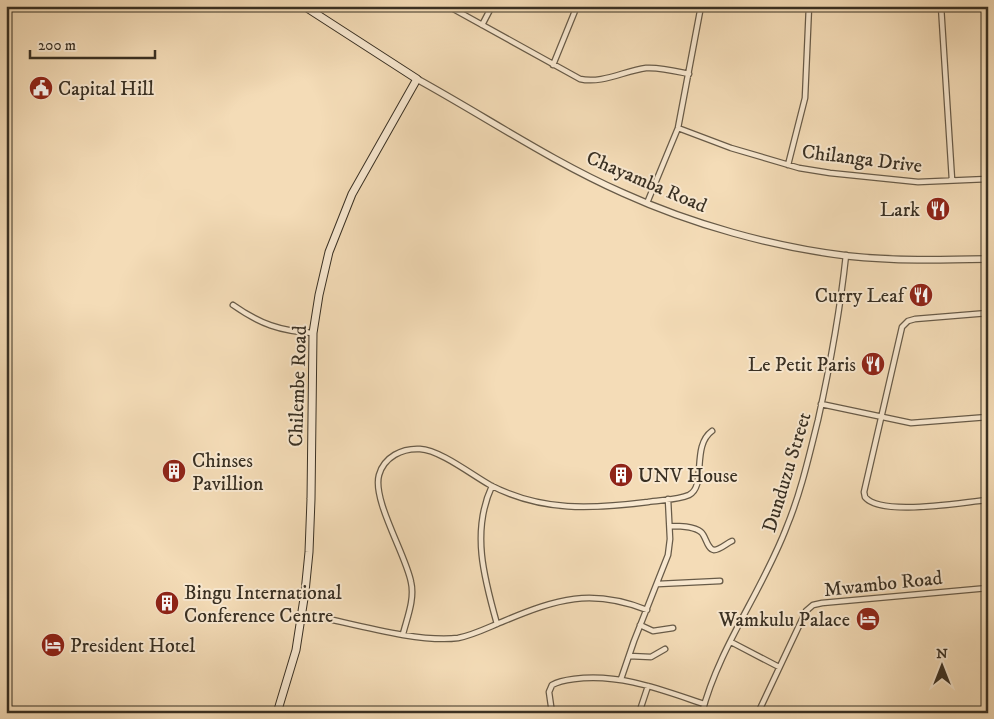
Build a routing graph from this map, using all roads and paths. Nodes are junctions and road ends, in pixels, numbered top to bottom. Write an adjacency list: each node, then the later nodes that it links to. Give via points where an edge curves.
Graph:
1 (304, 6): 11 (main road, Chayamba Road)
2 (448, 6): 8 (street)
3 (492, 6): 8 (street)
4 (577, 6): 9 (street)
5 (701, 6): 10 (street)
6 (809, 6): 13 (street, via 805,98)
7 (941, 6): 15 (street)
8 (482, 25): 9 (street)
9 (553, 65): 10 (street, via 585,80 648,68)
10 (689, 74): 12 (street)
11 (417, 79): 16 (street, Chayamba Road, via 594,179); 21 (main road, Chilembe Road, via 344,212 324,272)
12 (678, 128): 13 (street, Chilanga Drive, via 731,148); 16 (street)
13 (788, 164): 15 (street, Chilanga Drive, via 830,174 904,181)
14 (988, 179): 15 (street, Chilanga Drive)
15 (952, 180)
16 (647, 202): 17 (street, Chayamba Road, via 745,235)
17 (846, 255): 18 (street, Chayamba Road); 22 (street, Dunduzu Street, via 836,335)
18 (988, 260)
19 (233, 306): 21 (street, via 272,327)
20 (988, 312): 23 (street, via 915,319 904,324)
21 (313, 332): 35 (main road, Chilembe Road, via 310,543)
22 (821, 404): 23 (street); 40 (street, Dunduzu Street, via 807,467 787,526)
23 (881, 417): 24 (street, via 920,423); 28 (street, via 864,492 867,500 896,508)
24 (988, 417)
25 (712, 431): 27 (street, via 703,440 696,489 689,495)
26 (492, 486): 27 (street, via 526,500 579,508); 36 (street, via 482,513 480,546); 39 (street, via 435,453 421,449 399,452 381,469 378,491 411,582 411,601)
27 (668, 499): 29 (street)
28 (988, 500)
29 (670, 526): 30 (street, via 700,531 713,550); 32 (street, via 668,556)
30 (732, 541)
31 (720, 581): 32 (street)
32 (658, 584): 34 (street)
33 (988, 588): 43 (street, Mwambo Road, via 813,605 806,612)
34 (647, 610): 36 (street, via 628,602 578,598 550,603); 37 (street)
35 (301, 615): 39 (street); 47 (main road, Chilembe Road, via 300,635)
36 (497, 624): 39 (street, via 456,638)
37 (640, 625): 38 (street, via 653,631); 42 (street)
38 (673, 628)
39 (403, 634)
40 (731, 642): 43 (street); 46 (street, Dunduzu Street)
41 (664, 649): 42 (street, via 651,657)
42 (629, 656): 44 (street)
43 (780, 666): 51 (street, Mwambo Road)
44 (621, 679): 45 (street); 48 (street, via 583,678 554,683 549,692)
45 (648, 686): 46 (street); 49 (street)
46 (704, 704): 50 (street, Dunduzu Street)
47 (277, 713)
48 (552, 713)
49 (640, 713)
50 (702, 713)
51 (758, 713)

